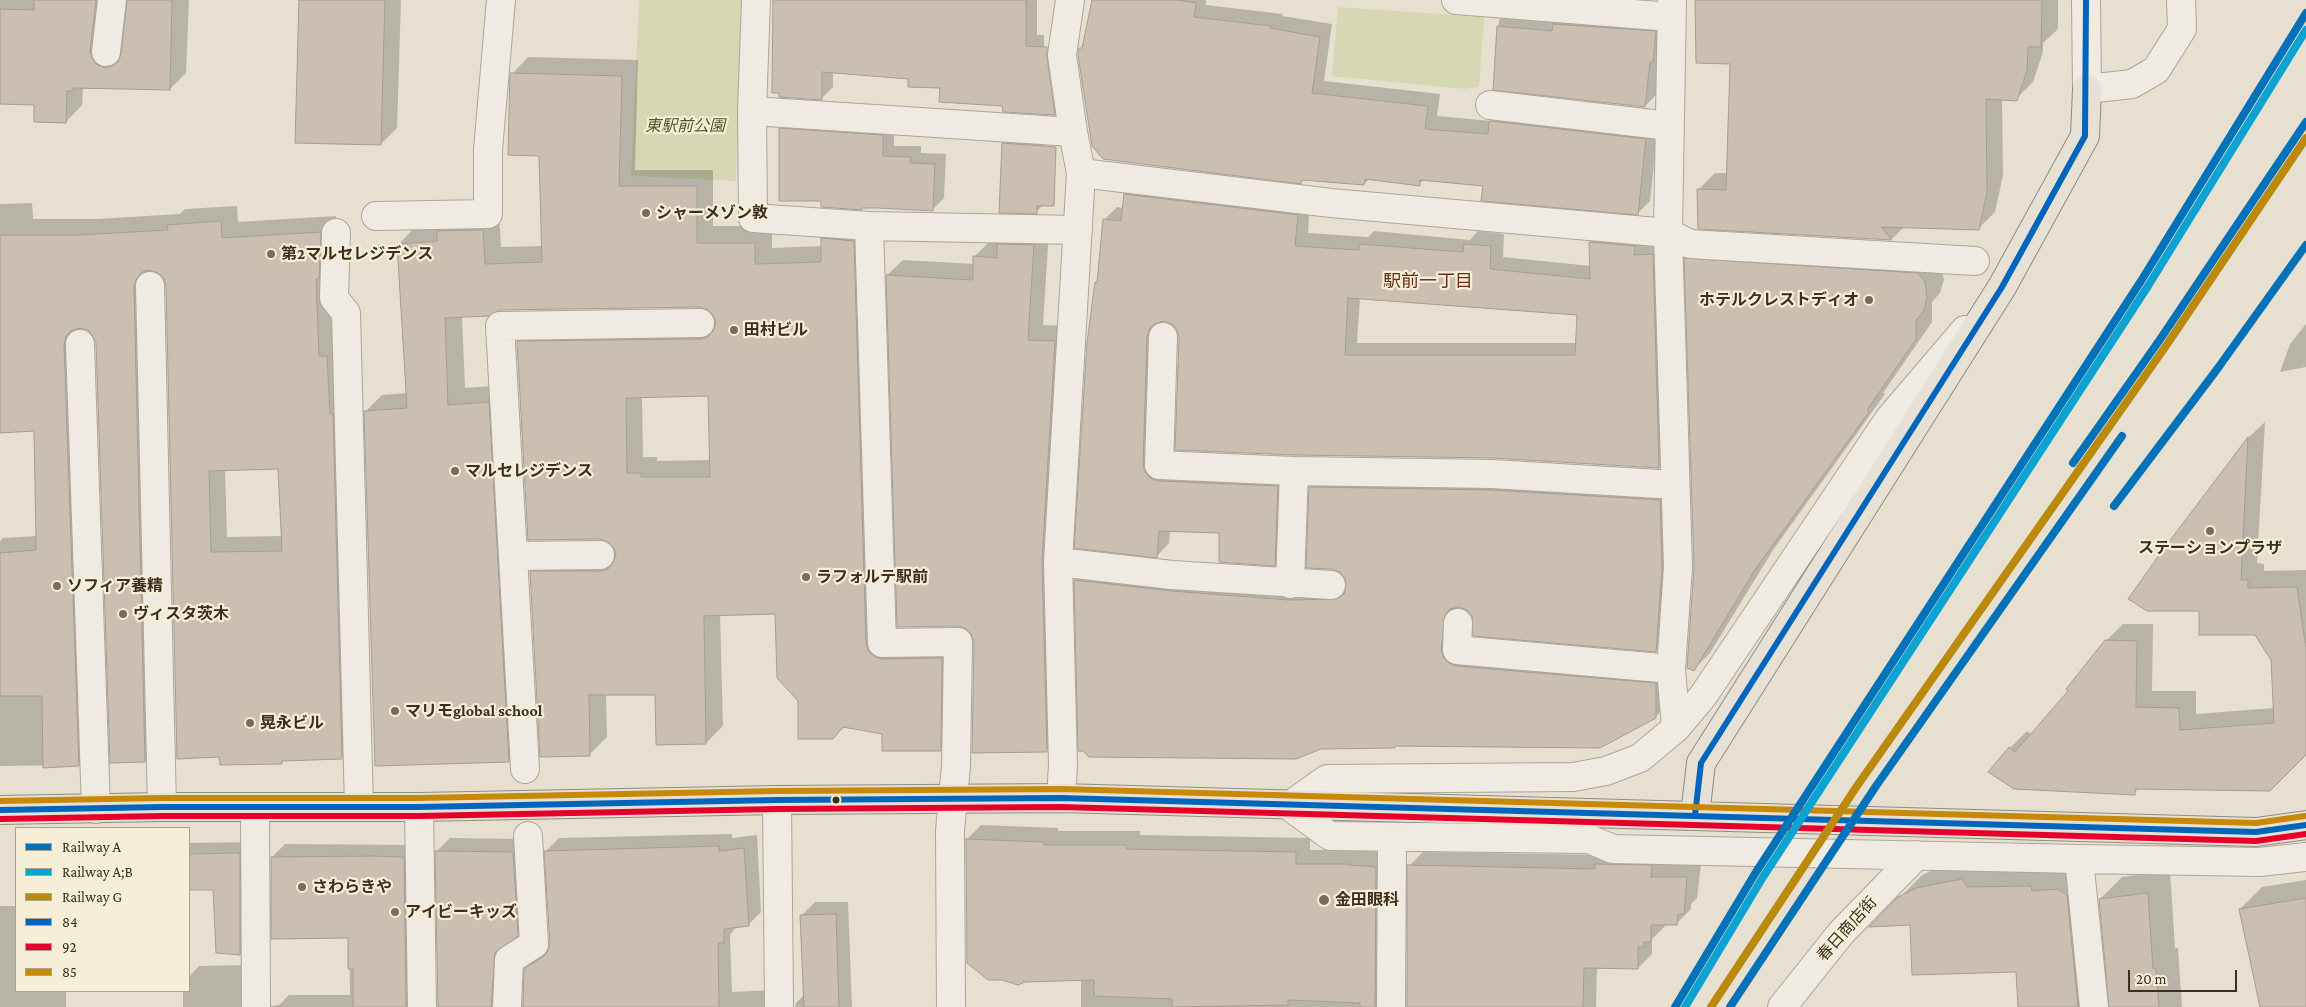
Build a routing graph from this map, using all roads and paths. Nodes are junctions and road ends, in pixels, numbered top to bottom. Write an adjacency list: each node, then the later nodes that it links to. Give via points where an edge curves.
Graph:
1 (112, 0): 9 (street)
2 (501, 0): 16 (street, via 488,150 488,214)
3 (756, 0): 12 (street)
4 (1070, 0): 14 (street, via 1062,55)
5 (1456, 0): 8 (street)
6 (2086, 0): 10 (street)
7 (2181, 0): 10 (street, via 2182,29 2156,70 2132,84)
8 (1672, 9): 13 (street)
9 (106, 52)
10 (2087, 89): 23 (main road, via 2085,136)
11 (1490, 105): 13 (street)
12 (752, 111): 14 (street); 17 (street, via 753,218)
13 (1669, 126): 19 (street)
14 (1073, 132): 15 (street)
15 (1081, 173): 18 (street); 19 (street, via 1331,203)
16 (376, 216)
17 (869, 226): 18 (street); 38 (street, via 882,643 958,642 956,766)
18 (1078, 230): 31 (street)
19 (1668, 233): 21 (street, via 1690,244); 28 (street)
20 (336, 234): 44 (street, via 334,298 346,313)
21 (1975, 261)
22 (150, 286): 42 (street)
23 (2002, 287): 36 (street, via 1889,419 1704,696); 48 (main road, via 1701,763)
24 (700, 323): 30 (street, via 500,326)
25 (1163, 337): 27 (street, via 1159,465)
26 (80, 344): 46 (street)
27 (1294, 471): 28 (street, via 1492,474); 32 (street)
28 (1675, 484): 35 (street, via 1678,567)
29 (600, 555): 30 (street)
30 (513, 556): 37 (street)
31 (1058, 562): 32 (street); 39 (street)
32 (1290, 584): 33 (street)
33 (1331, 585)
34 (1458, 623): 35 (street, via 1456,650)
35 (1671, 669): 36 (street)
36 (1676, 728): 41 (street, via 1640,758 1606,771 1573,777 1327,779)
37 (525, 769)
38 (952, 798): 39 (main road); 40 (main road); 59 (street)
39 (1061, 798): 41 (main road)
40 (777, 800): 45 (main road); 58 (street)
41 (1289, 806): 48 (main road); 51 (street, via 1330,836)
42 (162, 807): 43 (main road); 46 (main road)
43 (255, 807): 44 (main road); 55 (street)
44 (359, 807): 45 (main road)
45 (419, 807): 56 (street)
46 (96, 809): 47 (main road)
47 (0, 810)
48 (1695, 815): 49 (main road, via 2256,832)
49 (2306, 825)
50 (528, 836): 57 (street, via 534,944 509,960)
51 (1392, 837): 52 (street, via 1590,840 1613,849); 60 (street)
52 (1916, 855): 54 (street); 61 (street, 春日商店街, via 1841,933)
53 (2306, 857): 54 (street, via 2260,862)
54 (2079, 859): 62 (street)
55 (256, 1007)
56 (422, 1007)
57 (507, 1007)
58 (779, 1007)
59 (951, 1007)
60 (1391, 1007)
61 (1782, 1007)
62 (2094, 1007)

